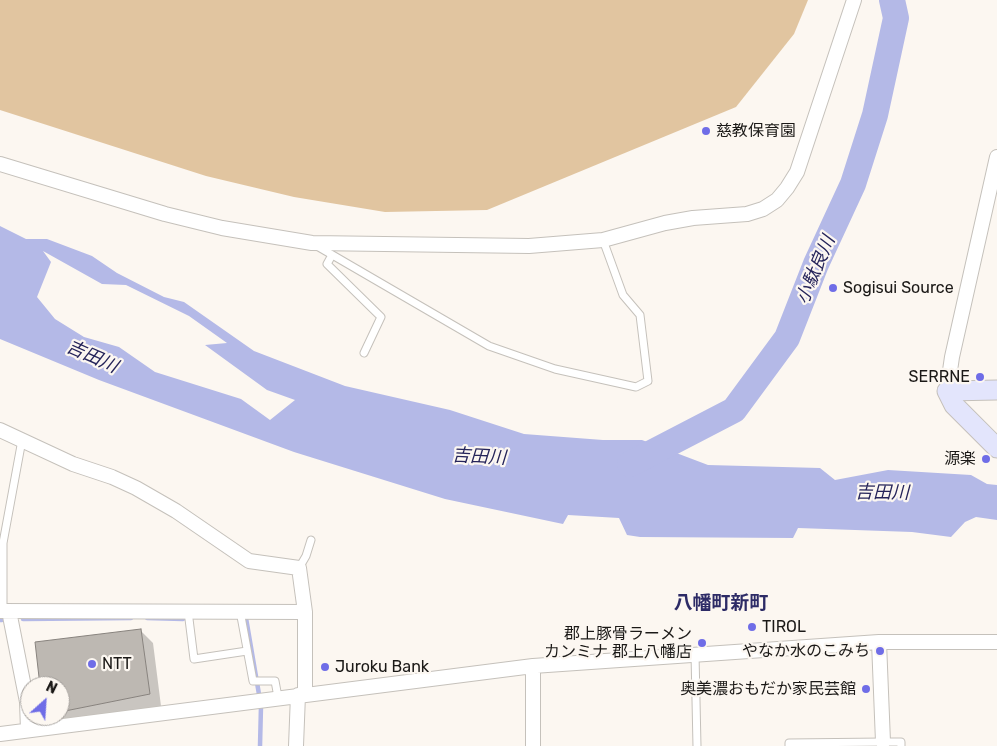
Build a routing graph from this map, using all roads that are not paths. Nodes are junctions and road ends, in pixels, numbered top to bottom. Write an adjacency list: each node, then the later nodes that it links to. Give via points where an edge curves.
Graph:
1 (854, 0): 5 (street, via 797,172 777,200 746,214 692,218)
2 (997, 157): 4 (street)
3 (0, 164): 6 (street, via 193,221)
4 (992, 205): 9 (street, via 952,357)
5 (602, 240): 6 (street, via 529,246); 7 (lane, via 623,295 640,315 648,381 636,387 555,369 489,346)
6 (312, 243): 7 (lane)
7 (332, 255): 8 (lane, via 327,264 380,317)
8 (364, 353)
9 (947, 390): 10 (main road); 13 (main road, via 954,405)
10 (997, 390)
11 (0, 430): 12 (street)
12 (22, 440): 15 (street, via 136,488 249,561); 16 (lane, via 2,543)
13 (997, 448)
14 (311, 540): 15 (lane)
15 (300, 568): 19 (street)
16 (4, 611): 17 (street); 27 (street, via 27,702)
17 (188, 611): 18 (street); 22 (lane, via 194,658)
18 (240, 611): 19 (street); 22 (lane)
19 (305, 612): 25 (street)
20 (879, 642): 21 (street); 23 (street); 29 (street)
21 (997, 642)
22 (247, 652): 26 (lane, via 253,682 275,681)
23 (695, 654): 24 (street); 33 (lane)
24 (533, 666): 25 (street); 32 (street)
25 (301, 694): 26 (street); 31 (street)
26 (278, 697): 27 (street)
27 (28, 730): 28 (street)
28 (0, 734)
29 (883, 742): 30 (lane); 35 (lane, via 901,742)
30 (838, 744): 34 (lane, via 789,743)
31 (296, 746)
32 (533, 746)
33 (698, 746)
34 (789, 746)
35 (900, 746)

